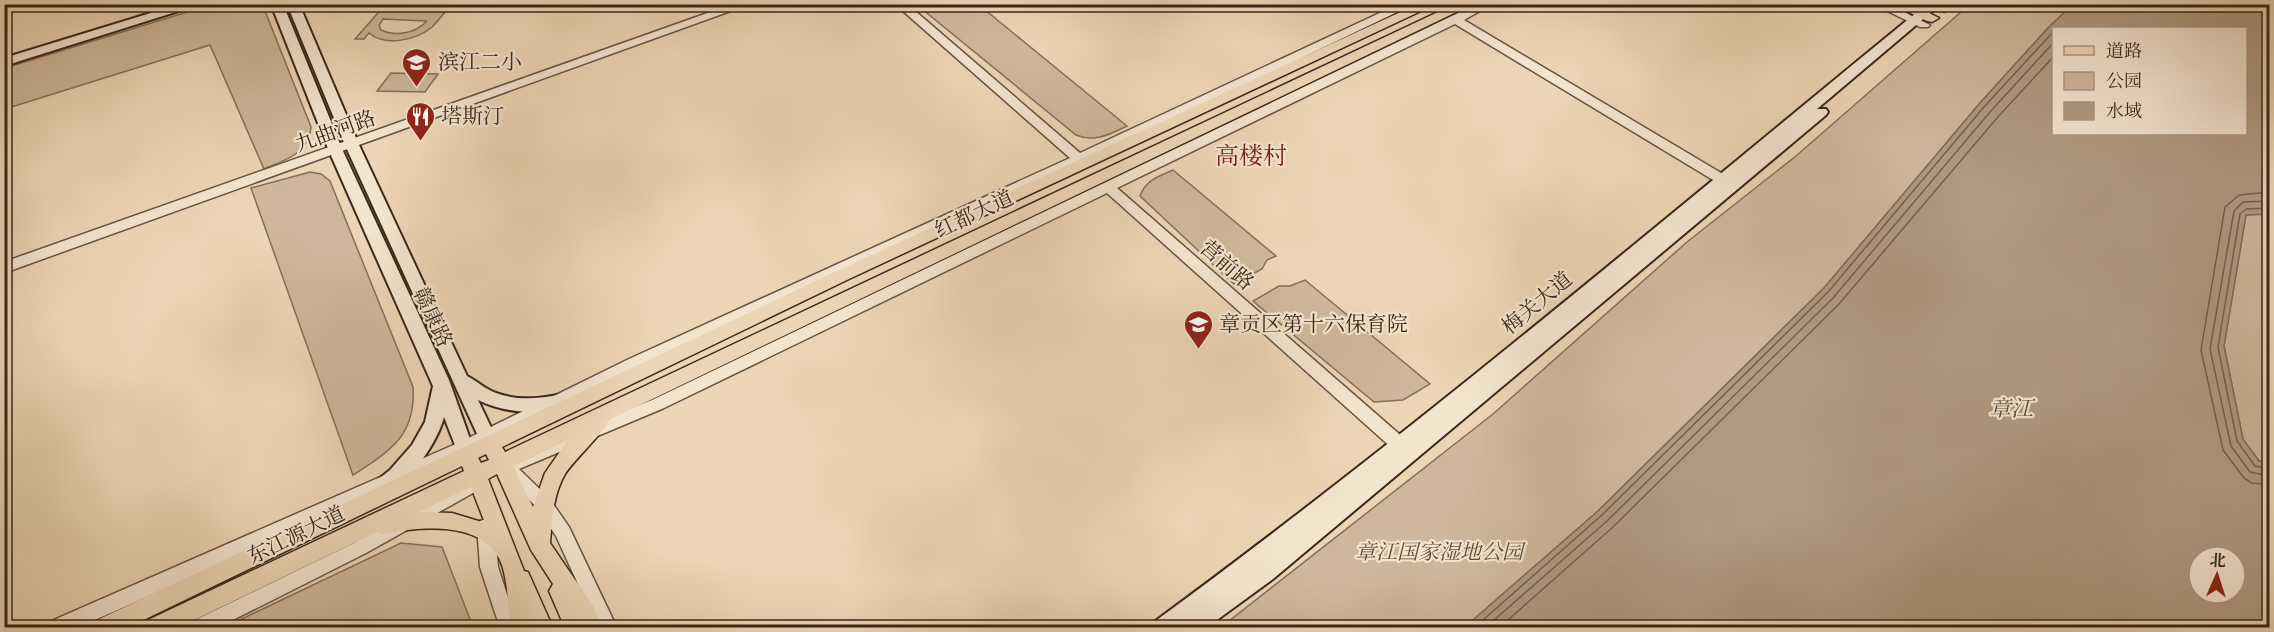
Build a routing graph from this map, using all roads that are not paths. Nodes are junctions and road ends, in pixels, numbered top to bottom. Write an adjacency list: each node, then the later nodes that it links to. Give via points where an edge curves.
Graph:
1 (168, 4): 15 (main road)
2 (195, 4): 16 (main road)
3 (277, 4): 18 (main road, 赣康路)
4 (293, 4): 17 (main road, 赣康路)
5 (745, 4): 17 (street, 九曲河路)
6 (900, 4): 19 (street)
7 (1409, 4): 19 (street)
8 (1430, 4): 25 (main road, 红都大道)
9 (1467, 4): 26 (main road, 红都大道)
10 (1486, 4): 14 (street)
11 (1878, 4): 13 (street)
12 (1899, 4): 13 (main road)
13 (1931, 11): 20 (main road, 梅关大道)
14 (1456, 20): 20 (street); 21 (street)
15 (4, 53)
16 (4, 62)
17 (352, 145): 18 (street, 九曲河路); 24 (main road, 赣康路)
18 (336, 151): 22 (street, 九曲河路); 23 (main road, 赣康路)
19 (1079, 159): 27 (street)
20 (1727, 183): 30 (main road, 梅关大道); 53 (main road, 梅关大道, via 1266,573)
21 (1108, 187): 28 (street, via 658,404); 30 (street, 营前路)
22 (4, 268)
23 (440, 380): 31 (main road, 赣康路); 33 (main road, via 439,407 432,428 418,452)
24 (462, 380): 27 (main road, via 479,393 501,401); 29 (main road, 赣康路)
25 (615, 384): 27 (main road, via 586,396); 29 (main road, 红都大道)
26 (634, 400): 28 (main road); 32 (main road, 红都大道)
27 (551, 403): 29 (street)
28 (586, 434): 32 (street); 35 (main road, via 558,467)
29 (488, 439): 31 (main road, 东江源大道); 32 (main road, 赣康路)
30 (1400, 445): 52 (main road, 梅关大道)
31 (465, 450): 33 (street); 34 (main road, 赣康路); 36 (main road, 东江源大道)
32 (504, 466): 34 (main road, 东江源大道); 35 (street); 40 (main road, 赣康路)
33 (394, 478): 36 (main road); 42 (street)
34 (477, 479): 37 (street); 38 (main road, 东江源大道); 39 (street); 41 (main road, 赣康路)
35 (543, 504): 40 (main road); 51 (street, via 563,532)
36 (351, 509): 43 (main road, 东江源大道)
37 (407, 521): 38 (main road); 39 (main road, via 445,521); 45 (street)
38 (354, 532): 44 (main road, 东江源大道)
39 (488, 533): 41 (main road); 46 (street, via 489,567)
40 (539, 544): 49 (main road, 赣康路); 50 (main road)
41 (509, 555): 47 (main road); 48 (main road, 赣康路)
42 (56, 627)
43 (103, 627)
44 (154, 627)
45 (198, 627)
46 (509, 627)
47 (522, 627)
48 (542, 627)
49 (576, 627)
50 (591, 627)
51 (608, 627)
52 (1161, 627)
53 (1189, 627)

